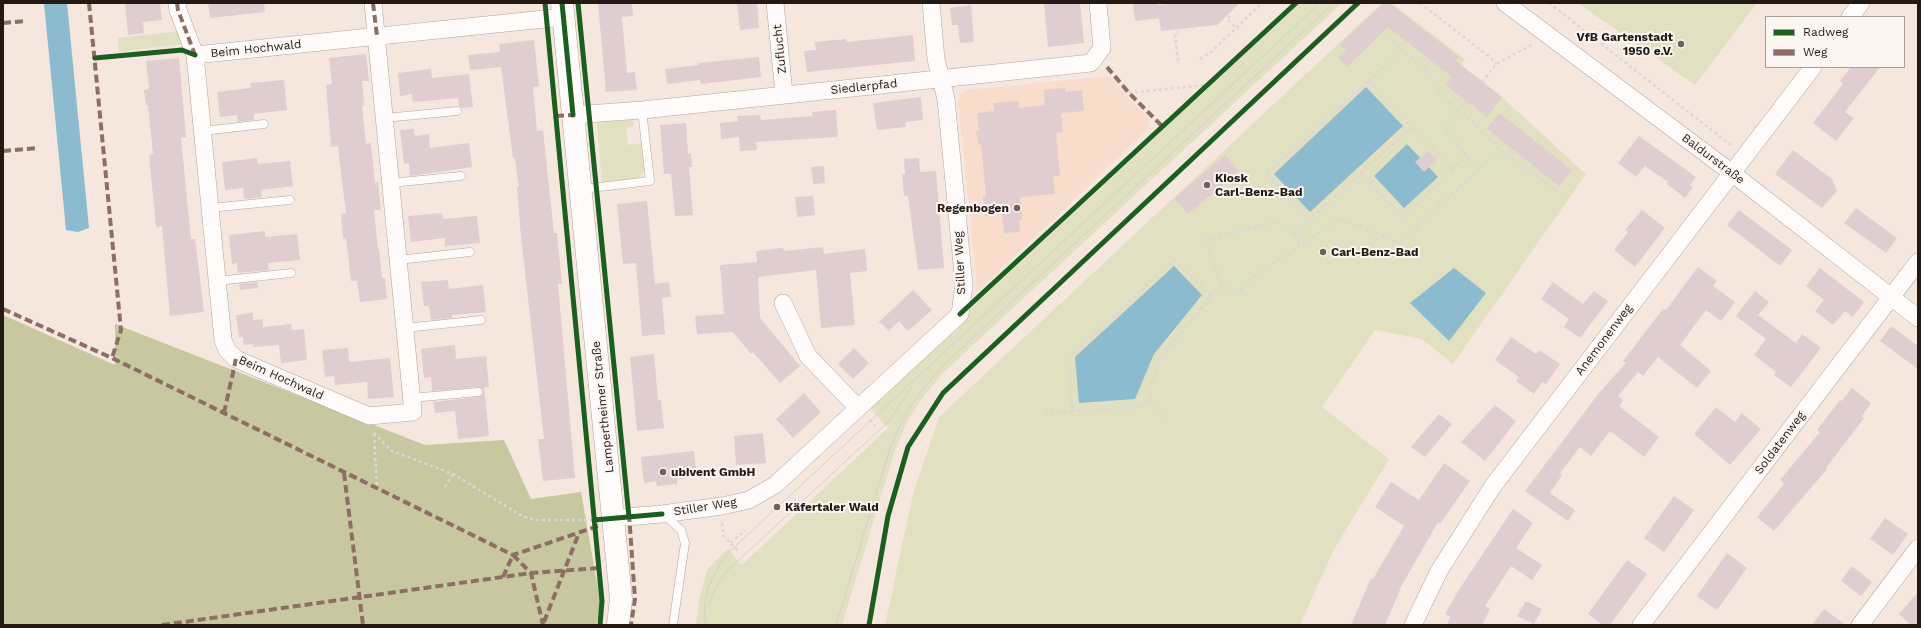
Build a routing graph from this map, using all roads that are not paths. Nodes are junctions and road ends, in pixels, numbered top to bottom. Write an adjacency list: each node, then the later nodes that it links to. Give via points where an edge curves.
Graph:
1 (177, 3): 11 (street)
2 (373, 3): 10 (street)
3 (775, 3): 14 (street, Zuflucht)
4 (931, 3): 13 (street, Stiller Weg, via 936,59)
5 (1098, 3): 13 (street, Siedlerpfad, via 1102,48 1091,63)
6 (1505, 3): 21 (street, Baldurstraße)
7 (1861, 3): 9 (street)
8 (563, 10): 10 (street, Beim Hochwald); 17 (street, Lampertheimer Straße)
9 (1851, 16)
10 (377, 36): 11 (street, Beim Hochwald); 18 (street, Beim Hochwald)
11 (195, 55): 20 (street, Beim Hochwald)
12 (1812, 68): 21 (street, Anemonenweg)
13 (941, 79): 14 (street, Siedlerpfad); 39 (street, Stiller Weg, via 946,99 964,285 960,314)
14 (784, 94): 16 (street, Siedlerpfad)
15 (457, 110): 18 (lane)
16 (642, 110): 17 (street, Siedlerpfad); 24 (lane, via 650,181)
17 (573, 116): 24 (street, Lampertheimer Straße)
18 (385, 118): 23 (street, Beim Hochwald)
19 (264, 124): 20 (lane)
20 (203, 131): 26 (street, Beim Hochwald)
21 (1732, 173): 32 (street, Baldurstraße); 45 (street, Anemonenweg, via 1493,486 1439,571)
22 (461, 176): 23 (lane)
23 (391, 183): 28 (street, Beim Hochwald)
24 (582, 189): 41 (street, Lampertheimer Straße)
25 (290, 200): 26 (lane)
26 (210, 208): 31 (street, Beim Hochwald)
27 (470, 252): 28 (lane)
28 (398, 260): 36 (street, Beim Hochwald)
29 (1918, 262): 32 (street, Soldatenweg)
30 (291, 273): 31 (lane)
31 (218, 281): 38 (street, Beim Hochwald, via 223,340 227,350 236,359 369,416 413,412)
32 (1890, 298): 34 (street, Baldurstraße); 46 (street, Soldatenweg)
33 (783, 303): 39 (street, via 808,356)
34 (1918, 318)
35 (481, 320): 36 (lane)
36 (405, 328): 38 (street, Beim Hochwald)
37 (478, 392): 38 (lane)
38 (411, 398)
39 (858, 408): 40 (street, Stiller Weg, via 775,485 749,500)
40 (662, 514): 41 (street, Stiller Weg); 44 (lane, via 681,530 685,544)
41 (604, 519): 43 (street, Lampertheimer Straße, via 621,599)
42 (1918, 548): 47 (street)
43 (618, 625)
44 (673, 625)
45 (1413, 625)
46 (1641, 625)
47 (1860, 625)

